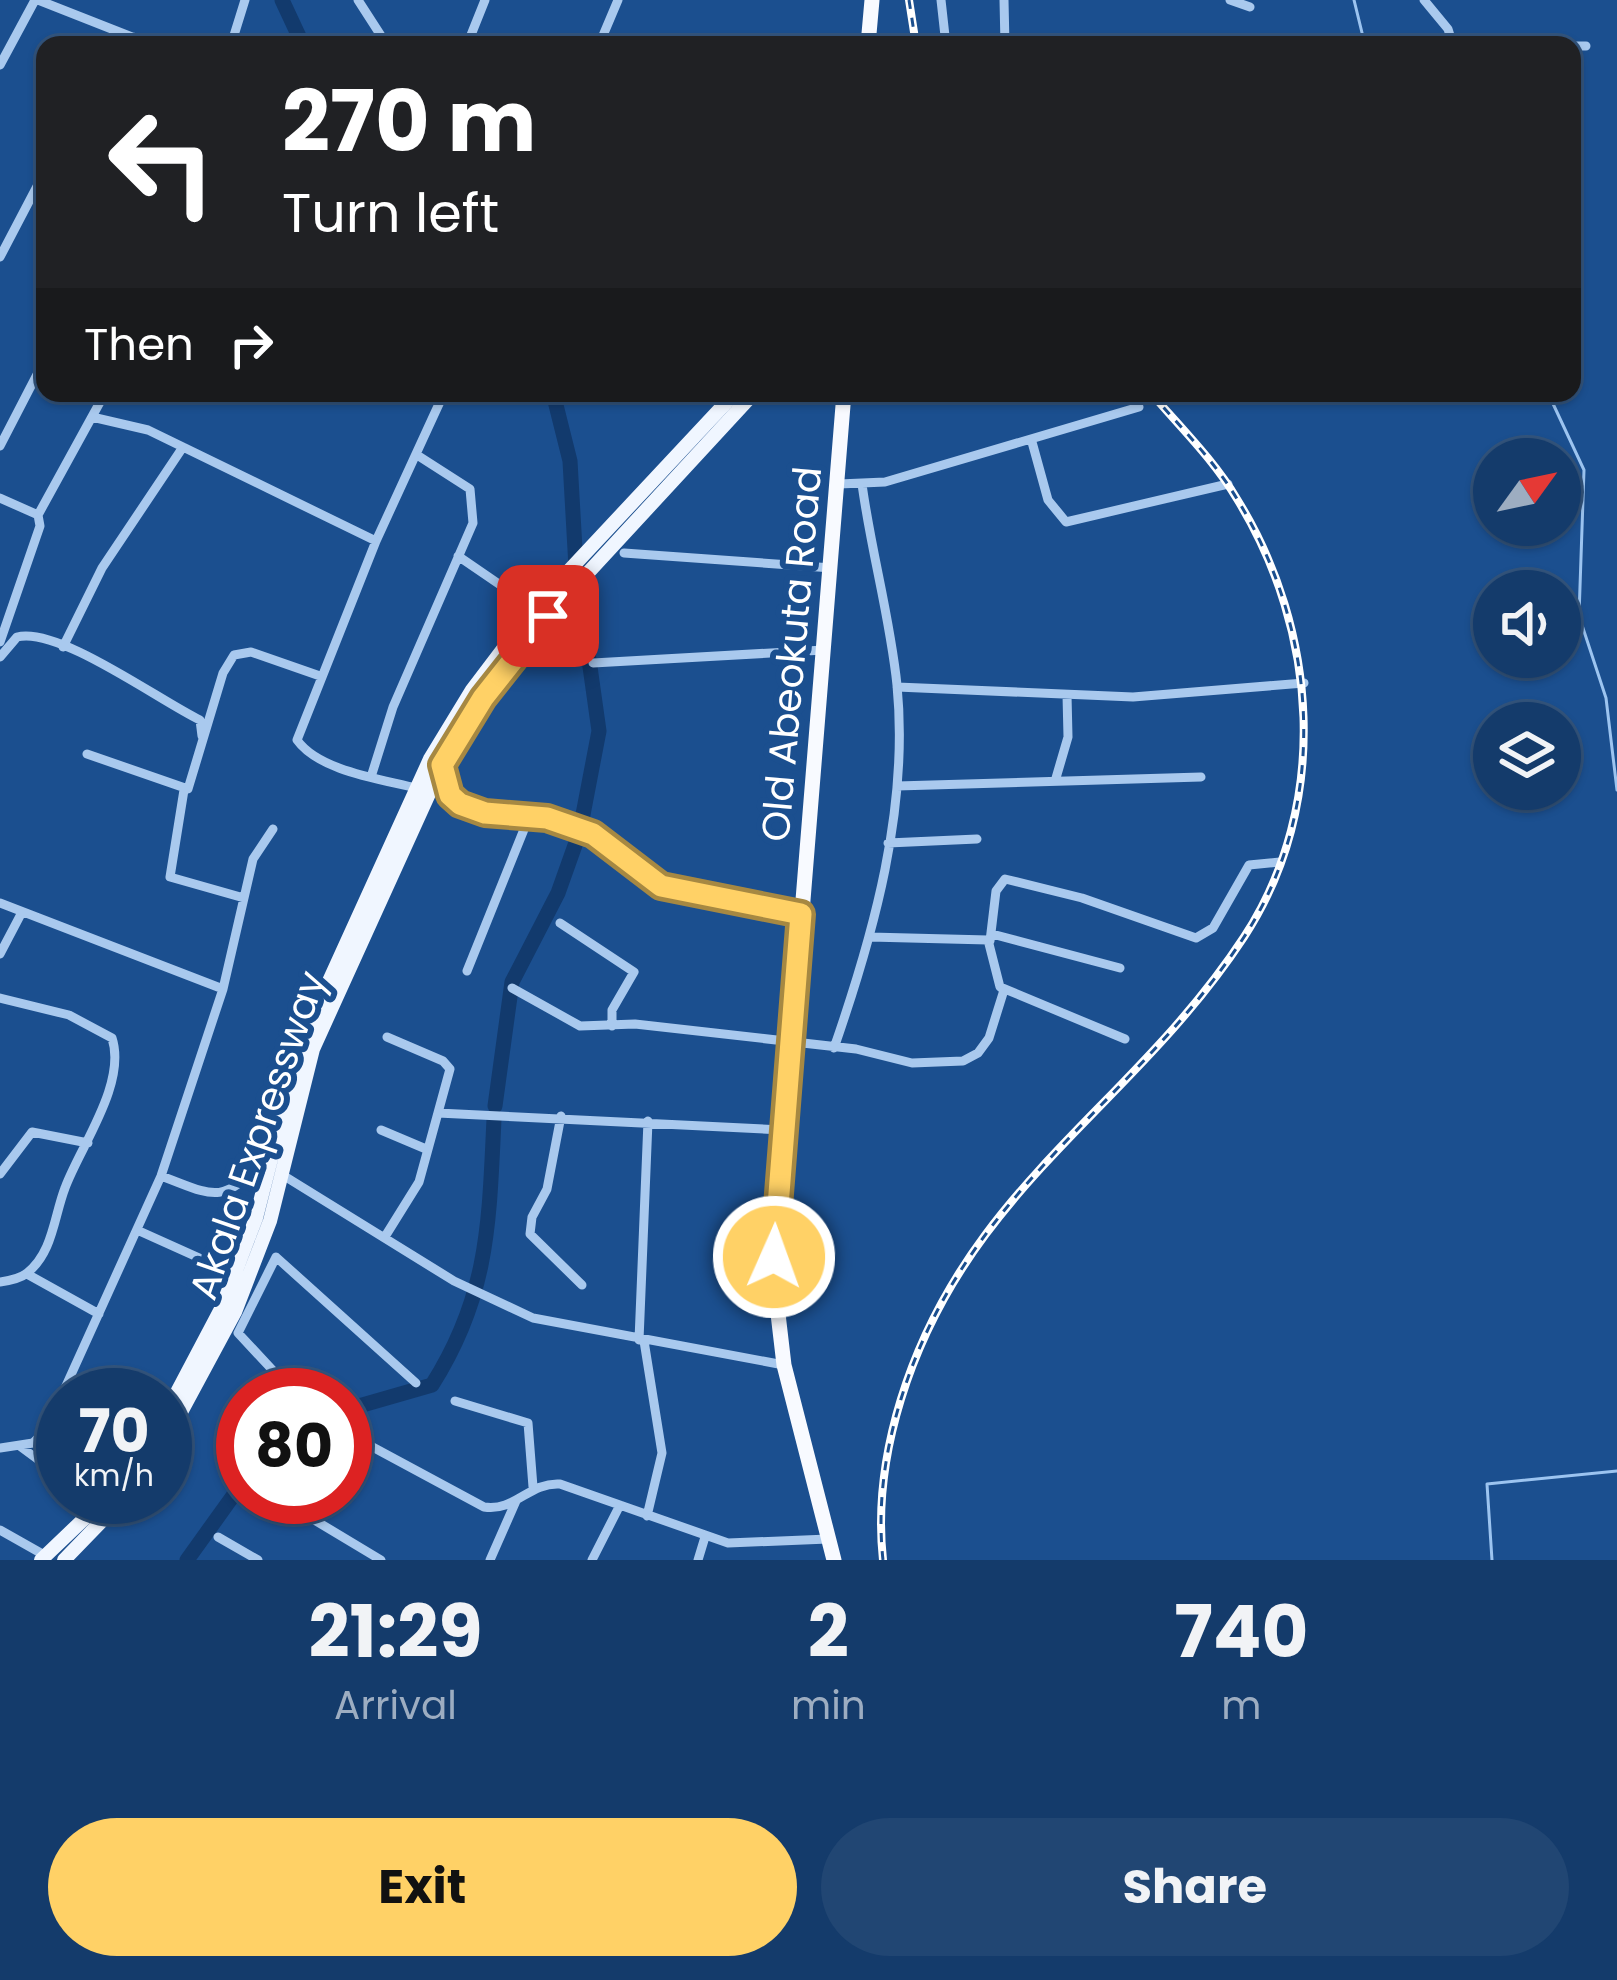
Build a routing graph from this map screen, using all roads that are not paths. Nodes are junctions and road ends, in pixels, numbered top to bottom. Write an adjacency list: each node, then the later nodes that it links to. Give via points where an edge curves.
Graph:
1 (36, 0): 12 (street); 23 (street)
2 (245, 0): 13 (street)
3 (358, 0): 14 (street)
4 (485, 0): 15 (street)
5 (618, 0): 16 (street)
6 (872, 0): 17 (highway)
7 (941, 0): 18 (street)
8 (1004, 0): 19 (street)
9 (1230, 0): 11 (street)
10 (1424, 0): 20 (street)
11 (1250, 7)
12 (129, 36)
13 (234, 36)
14 (381, 36)
15 (471, 36)
16 (603, 36)
17 (869, 36)
18 (945, 36)
19 (1005, 36)
20 (1450, 36)
21 (1581, 46): 22 (street)
22 (1586, 46)
23 (0, 64)
24 (36, 188): 25 (street)
25 (0, 257)
26 (36, 376): 35 (street)
27 (101, 402): 33 (street)
28 (440, 402): 37 (street)
29 (727, 402): 46 (main road, Akala Expressway)
30 (745, 402): 46 (main road, Akala Expressway)
31 (844, 402): 38 (highway, Old Abeokuta Road)
32 (1139, 407): 34 (street)
33 (92, 417): 36 (street); 42 (street)
34 (1032, 442): 39 (street); 40 (street, via 1048,500 1066,522)
35 (0, 446)
36 (184, 447): 43 (street); 51 (street, via 97,576)
37 (417, 455): 43 (street); 45 (street, via 473,497 473,523)
38 (839, 484): 39 (street); 47 (highway, Old Abeokuta Road)
39 (862, 484): 57 (street)
40 (1228, 484)
41 (0, 498): 42 (street)
42 (38, 515): 50 (street)
43 (376, 541): 55 (street)
44 (624, 553): 47 (street)
45 (458, 556): 49 (street); 62 (street)
46 (588, 563): 48 (main road, Akala Expressway)
47 (832, 568): 52 (highway, Old Abeokuta Road)
48 (565, 585): 49 (main road, Akala Expressway); 61 (main road, Akala Expressway)
49 (534, 608): 61 (main road, Akala Expressway, via 472,690)
50 (0, 642)
51 (63, 647): 53 (street, via 21,635); 59 (street, via 200,720)
52 (824, 650): 54 (street); 76 (highway, Old Abeokuta Road)
53 (0, 657)
54 (593, 663)
55 (320, 676): 59 (street, via 251,652 234,656); 62 (street, via 299,743)
56 (1304, 683): 58 (street, via 1133,697)
57 (897, 687): 58 (street); 65 (street)
58 (1067, 694): 64 (street, via 1068,737)
59 (202, 738): 67 (street)
60 (87, 754): 67 (street)
61 (436, 762): 66 (main road, Akala Expressway); 68 (street, via 460,804); 99 (main road, Akala Expressway, via 313,1049)
62 (371, 777): 66 (street)
63 (1201, 777): 64 (street)
64 (1056, 778): 65 (street)
65 (897, 786): 71 (street)
66 (416, 788): 99 (main road, Akala Expressway, via 299,1045)
67 (184, 790): 73 (street, via 170,877)
68 (529, 817): 76 (street, via 593,834 661,886); 82 (street)
69 (273, 829): 73 (street, via 253,859)
70 (977, 838): 71 (street)
71 (888, 843): 78 (street)
72 (1280, 862): 79 (street, via 1249,865 1201,938 1005,880 996,891)
73 (244, 898): 84 (street)
74 (0, 903): 75 (street)
75 (21, 914): 80 (street); 84 (street)
76 (801, 914): 90 (highway, Old Abeokuta Road)
77 (560, 922): 87 (street, via 634,972 612,1010)
78 (871, 937): 79 (street); 91 (street)
79 (991, 937): 81 (street); 85 (street, via 994,977)
80 (0, 954)
81 (1120, 968)
82 (467, 971)
83 (512, 988): 87 (street, via 575,1025)
84 (223, 989): 101 (street)
85 (1004, 990): 89 (street); 91 (street, via 985,1046 963,1061 903,1063)
86 (0, 998): 97 (street, via 69,1015 112,1038 100,1120)
87 (612, 1026): 90 (street)
88 (387, 1037): 92 (street, via 449,1066)
89 (1125, 1039)
90 (790, 1043): 91 (street); 96 (highway, Old Abeokuta Road)
91 (834, 1048)
92 (438, 1113): 93 (street); 98 (street)
93 (561, 1116): 94 (street); 109 (street, via 530,1234)
94 (648, 1121): 96 (street); 111 (street)
95 (381, 1130): 98 (street)
96 (782, 1130): 112 (highway, Old Abeokuta Road, via 773,1271)
97 (88, 1143): 100 (street, via 32,1132); 106 (street, via 47,1244)
98 (426, 1150): 103 (street, via 416,1190)
99 (275, 1170): 101 (street, via 258,1165 219,1195); 103 (street); 104 (main road, Akala Expressway); 107 (main road, Akala Expressway)
100 (0, 1174)
101 (161, 1176): 102 (street)
102 (137, 1230): 107 (street); 110 (street)
103 (386, 1235): 111 (street, via 533,1318)
104 (260, 1246): 105 (street); 115 (main road, Akala Expressway, via 235,1312)
105 (276, 1257): 114 (street, via 238,1333); 116 (street)
106 (26, 1274): 108 (street); 110 (street)
107 (235, 1274): 113 (main road, Akala Expressway)
108 (0, 1282)
109 (582, 1285)
110 (99, 1315): 118 (street, via 46,1430)
111 (641, 1341): 112 (street); 125 (street, via 662,1453)
112 (784, 1365): 132 (highway, Old Abeokuta Road)
113 (192, 1368)
114 (271, 1368)
115 (192, 1380)
116 (416, 1383)
117 (455, 1401): 122 (street, via 528,1423)
118 (21, 1447): 120 (street); 121 (street)
119 (372, 1447): 123 (street, via 484,1507)
120 (0, 1448)
121 (36, 1458)
122 (533, 1486): 123 (street); 124 (street, via 560,1484)
123 (516, 1501): 138 (street)
124 (620, 1505): 125 (street); 139 (street)
125 (646, 1516): 131 (street)
126 (79, 1524): 134 (main road)
127 (99, 1524): 135 (main road)
128 (317, 1524): 133 (street)
129 (0, 1530): 134 (street)
130 (218, 1537): 136 (street)
131 (705, 1537): 132 (street, via 751,1544); 140 (street)
132 (828, 1539): 141 (highway, Old Abeokuta Road)
133 (365, 1556): 137 (street)
134 (44, 1558)
135 (64, 1560)
136 (258, 1560)
137 (381, 1560)
138 (490, 1560)
139 (592, 1560)
140 (698, 1560)
141 (834, 1560)

